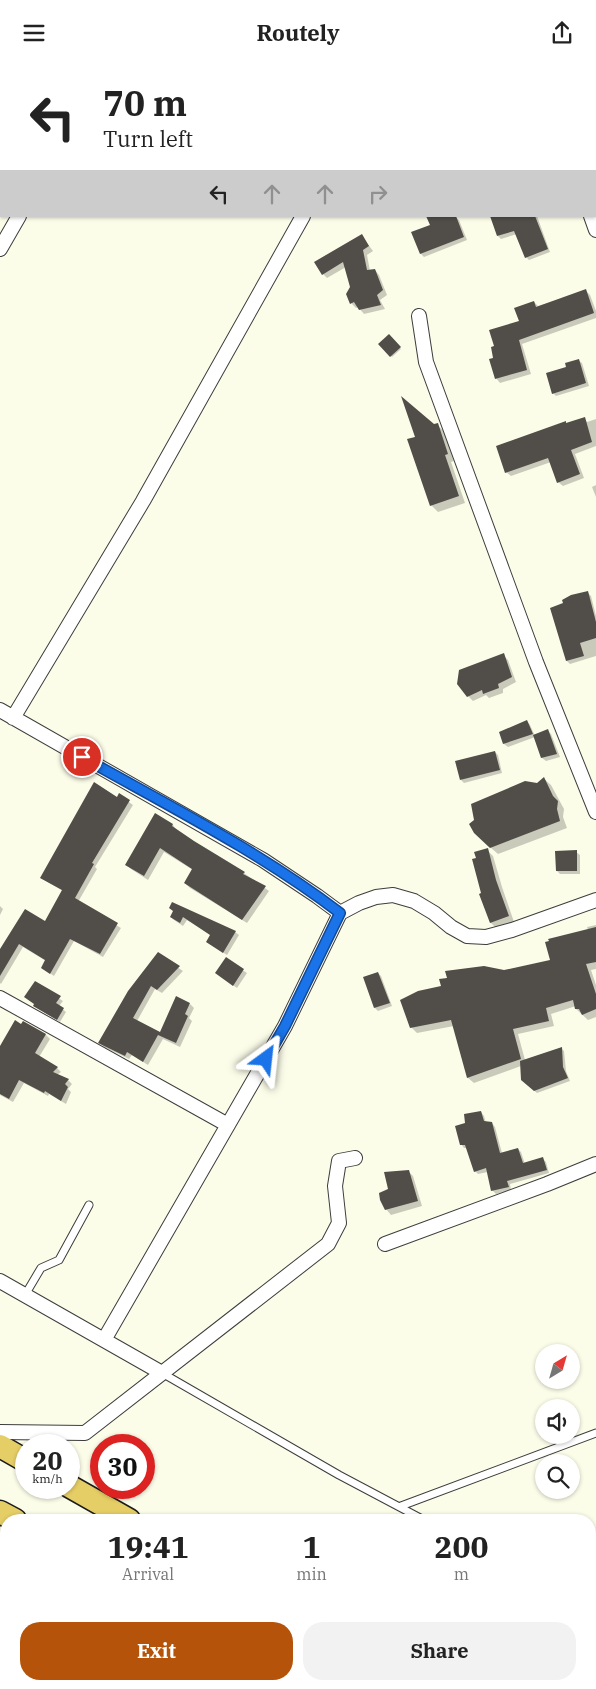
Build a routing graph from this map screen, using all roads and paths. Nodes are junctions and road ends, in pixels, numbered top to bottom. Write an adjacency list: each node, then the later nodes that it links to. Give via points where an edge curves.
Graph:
1 (18, 217): 5 (street)
2 (302, 217): 8 (street, via 143,501)
3 (590, 217): 4 (street)
4 (596, 230)
5 (0, 249)
6 (418, 316): 9 (street, via 426,361 536,662)
7 (0, 710): 8 (street)
8 (13, 718): 11 (street, via 263,860)
9 (596, 813)
10 (596, 900): 11 (street, via 486,937 467,936 414,901 393,895 376,897)
11 (340, 913): 13 (street, via 285,1026)
12 (0, 999): 13 (street)
13 (228, 1125): 20 (street)
14 (356, 1158): 21 (street, via 339,1161 335,1186 339,1223 328,1244)
15 (596, 1164): 17 (street)
16 (89, 1205): 19 (lane, via 59,1260 41,1268)
17 (385, 1243)
18 (0, 1281): 19 (street)
19 (25, 1295): 20 (street)
20 (104, 1340): 21 (street)
21 (162, 1373): 22 (street, via 85,1433); 27 (lane, via 340,1475)
22 (0, 1432)
23 (596, 1433): 27 (lane)
24 (0, 1446): 25 (highway)
25 (15, 1455)
26 (80, 1492): 28 (highway)
27 (401, 1506): 29 (lane)
28 (118, 1514)
29 (414, 1514)

